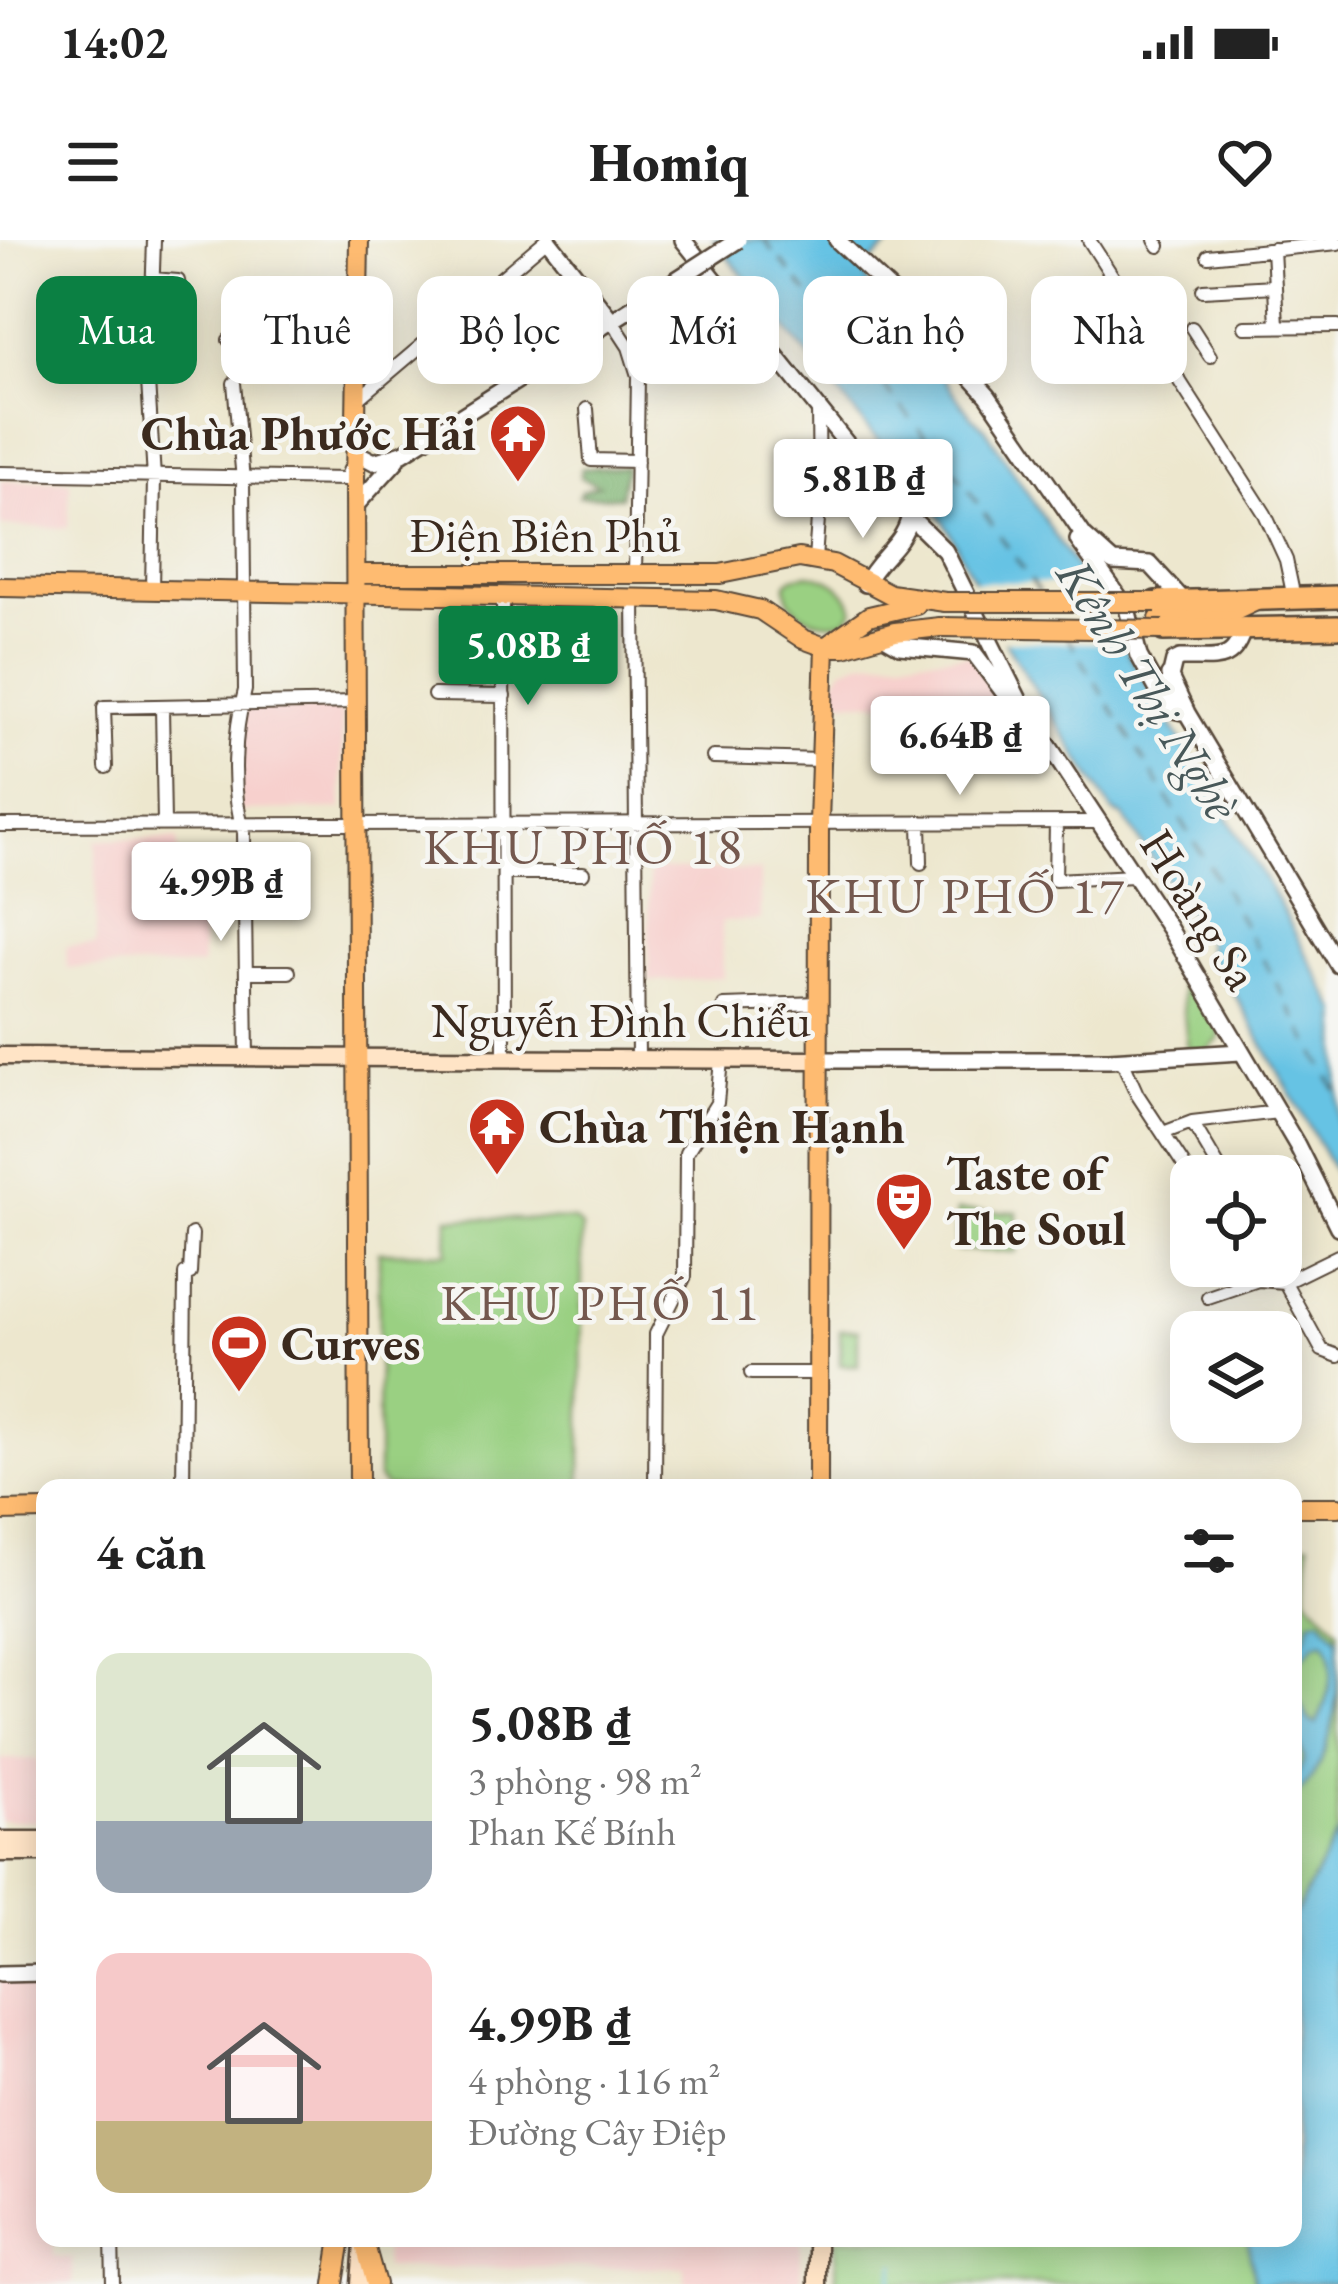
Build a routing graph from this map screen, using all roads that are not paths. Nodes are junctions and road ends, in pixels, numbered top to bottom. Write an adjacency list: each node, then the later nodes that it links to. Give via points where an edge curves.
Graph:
1 (154, 240): 11 (street)
2 (360, 240): 12 (main road)
3 (547, 240): 15 (street); 24 (street)
4 (683, 240): 25 (street, Hoàng Sa)
5 (738, 240): 15 (street, bridge)
6 (837, 240): 34 (street, via 988,396)
7 (1089, 240): 47 (street, via 1265,514)
8 (1338, 243): 9 (street)
9 (1274, 249): 10 (street); 13 (street)
10 (1208, 256)
11 (153, 276)
12 (359, 276)
13 (1275, 286): 14 (street); 16 (street)
14 (1203, 290)
15 (612, 321): 28 (street); 29 (street, via 638,376)
16 (1277, 325): 17 (street); 18 (street)
17 (1338, 326)
18 (1245, 327)
19 (1192, 328): 20 (street)
20 (1210, 356)
21 (148, 384): 31 (street)
22 (234, 384): 32 (street)
23 (356, 384): 24 (main road)
24 (356, 401): 27 (main road)
25 (818, 407): 35 (street, Hoàng Sa); 36 (street)
26 (587, 409): 29 (street, via 591,460)
27 (355, 452): 28 (street, via 374,462); 32 (street, via 350,476); 33 (main road)
28 (403, 454): 33 (street)
29 (637, 460): 37 (street)
30 (0, 473): 31 (street)
31 (154, 478): 32 (street); 42 (street)
32 (243, 480): 43 (street)
33 (356, 506): 39 (main road)
34 (1070, 515): 49 (street, via 1106,558 1158,570); 54 (street, via 1078,542 1126,608)
35 (909, 519): 40 (street, via 902,541); 59 (street, Hoàng Sa, via 946,551)
36 (815, 559): 37 (main road, Ðiện Biên Phủ, via 733,574); 40 (main road)
37 (635, 575): 38 (main road, Ðiện Biên Phủ)
38 (394, 583): 39 (main road, Ðiện Biên Phủ); 44 (main road, Ðiện Biên Phủ)
39 (358, 584): 43 (main road, Ðiện Biên Phủ); 58 (main road)
40 (865, 584): 48 (main road)
41 (0, 587): 42 (main road, Ðiện Biên Phủ)
42 (152, 590): 43 (main road, Ðiện Biên Phủ)
43 (244, 591): 60 (street)
44 (503, 596): 46 (main road, Ðiện Biên Phủ); 57 (street)
45 (1332, 596): 47 (highway)
46 (634, 598): 53 (main road, Ðiện Biên Phủ, via 741,603); 74 (street)
47 (1294, 598): 49 (highway)
48 (939, 610): 49 (main road, bridge); 49 (main road, bridge); 52 (main road); 53 (main road, via 868,616)
49 (1165, 611): 50 (highway)
50 (1244, 626): 51 (highway); 55 (street, via 1228,657 1180,658)
51 (1334, 631)
52 (881, 635): 53 (main road); 59 (street, via 900,646 974,653)
53 (825, 647): 64 (main road)
54 (1148, 672): 55 (street); 62 (street, via 1173,710)
55 (1165, 681): 62 (street)
56 (434, 695): 57 (street)
57 (504, 695): 67 (street)
58 (357, 702): 60 (street); 72 (main road)
59 (1022, 704): 70 (street, Hoàng Sa)
60 (242, 705): 61 (street); 66 (street)
61 (162, 707): 65 (street, via 104,707); 71 (street)
62 (1187, 713): 80 (street)
63 (713, 757): 64 (street)
64 (820, 760): 68 (main road)
65 (106, 767)
66 (241, 822): 71 (street); 72 (street); 81 (street)
67 (505, 822): 72 (street); 74 (street); 77 (street)
68 (819, 822): 69 (street); 74 (street); 83 (main road)
69 (920, 822): 73 (street); 76 (street)
70 (1101, 822): 73 (street); 79 (street, Hoàng Sa)
71 (164, 823): 75 (street)
72 (359, 823): 88 (main road)
73 (1056, 823): 79 (street, via 1055,880)
74 (637, 824): 91 (street)
75 (0, 825)
76 (921, 863)
77 (505, 873): 78 (street); 90 (street)
78 (583, 873)
79 (1134, 876): 85 (street, Hoàng Sa)
80 (1338, 965)
81 (246, 972): 82 (street); 87 (street)
82 (289, 972)
83 (820, 1004): 84 (street); 93 (main road)
84 (724, 1006)
85 (1241, 1052): 89 (street, Nguyễn Đình Chiểu); 94 (street, Hoàng Sa)
86 (0, 1057): 87 (main road, Nguyễn Đình Chiểu)
87 (248, 1058): 88 (main road, Nguyễn Đình Chiểu)
88 (359, 1058): 90 (main road, Nguyễn Đình Chiểu); 110 (main road)
89 (1121, 1058): 93 (street, Nguyễn Đình Chiểu); 96 (street)
90 (504, 1059): 91 (main road, Nguyễn Đình Chiểu)
91 (638, 1059): 92 (main road, Nguyễn Đình Chiểu)
92 (721, 1060): 93 (main road, Nguyễn Đình Chiểu); 111 (street, via 716,1103 686,1154 685,1276 656,1334)
93 (820, 1060): 108 (main road)
94 (1278, 1112): 95 (street); 99 (street, Hoàng Sa)
95 (1192, 1122): 96 (street); 98 (street)
96 (1163, 1133): 97 (street)
97 (1177, 1155)
98 (1212, 1155)
99 (1338, 1227)
100 (191, 1234): 109 (street)
101 (1338, 1256): 102 (street)
102 (1302, 1274)
103 (1237, 1287): 105 (street)
104 (1289, 1287): 106 (street, via 1322,1350)
105 (1208, 1297)
106 (1338, 1356)
107 (751, 1373): 108 (street)
108 (819, 1373): 112 (main road)
109 (183, 1479)
110 (359, 1479)
111 (655, 1479)
112 (818, 1479)
113 (1302, 1507): 114 (main road)
114 (1336, 1507): 117 (main road)
115 (36, 1510): 116 (main road)
116 (0, 1511)
117 (1302, 1516)
118 (0, 1840): 119 (main road)
119 (36, 1840)
120 (0, 1853): 121 (main road)
121 (36, 1853)
122 (36, 1973): 123 (street)
123 (0, 1974)
124 (112, 2247): 130 (street)
125 (340, 2247): 131 (main road)
126 (342, 2247): 132 (main road)
127 (363, 2247): 133 (main road)
128 (365, 2247): 134 (main road)
129 (817, 2247): 135 (main road)
130 (112, 2284)
131 (334, 2284)
132 (349, 2284)
133 (360, 2284)
134 (376, 2284)
135 (817, 2284)

